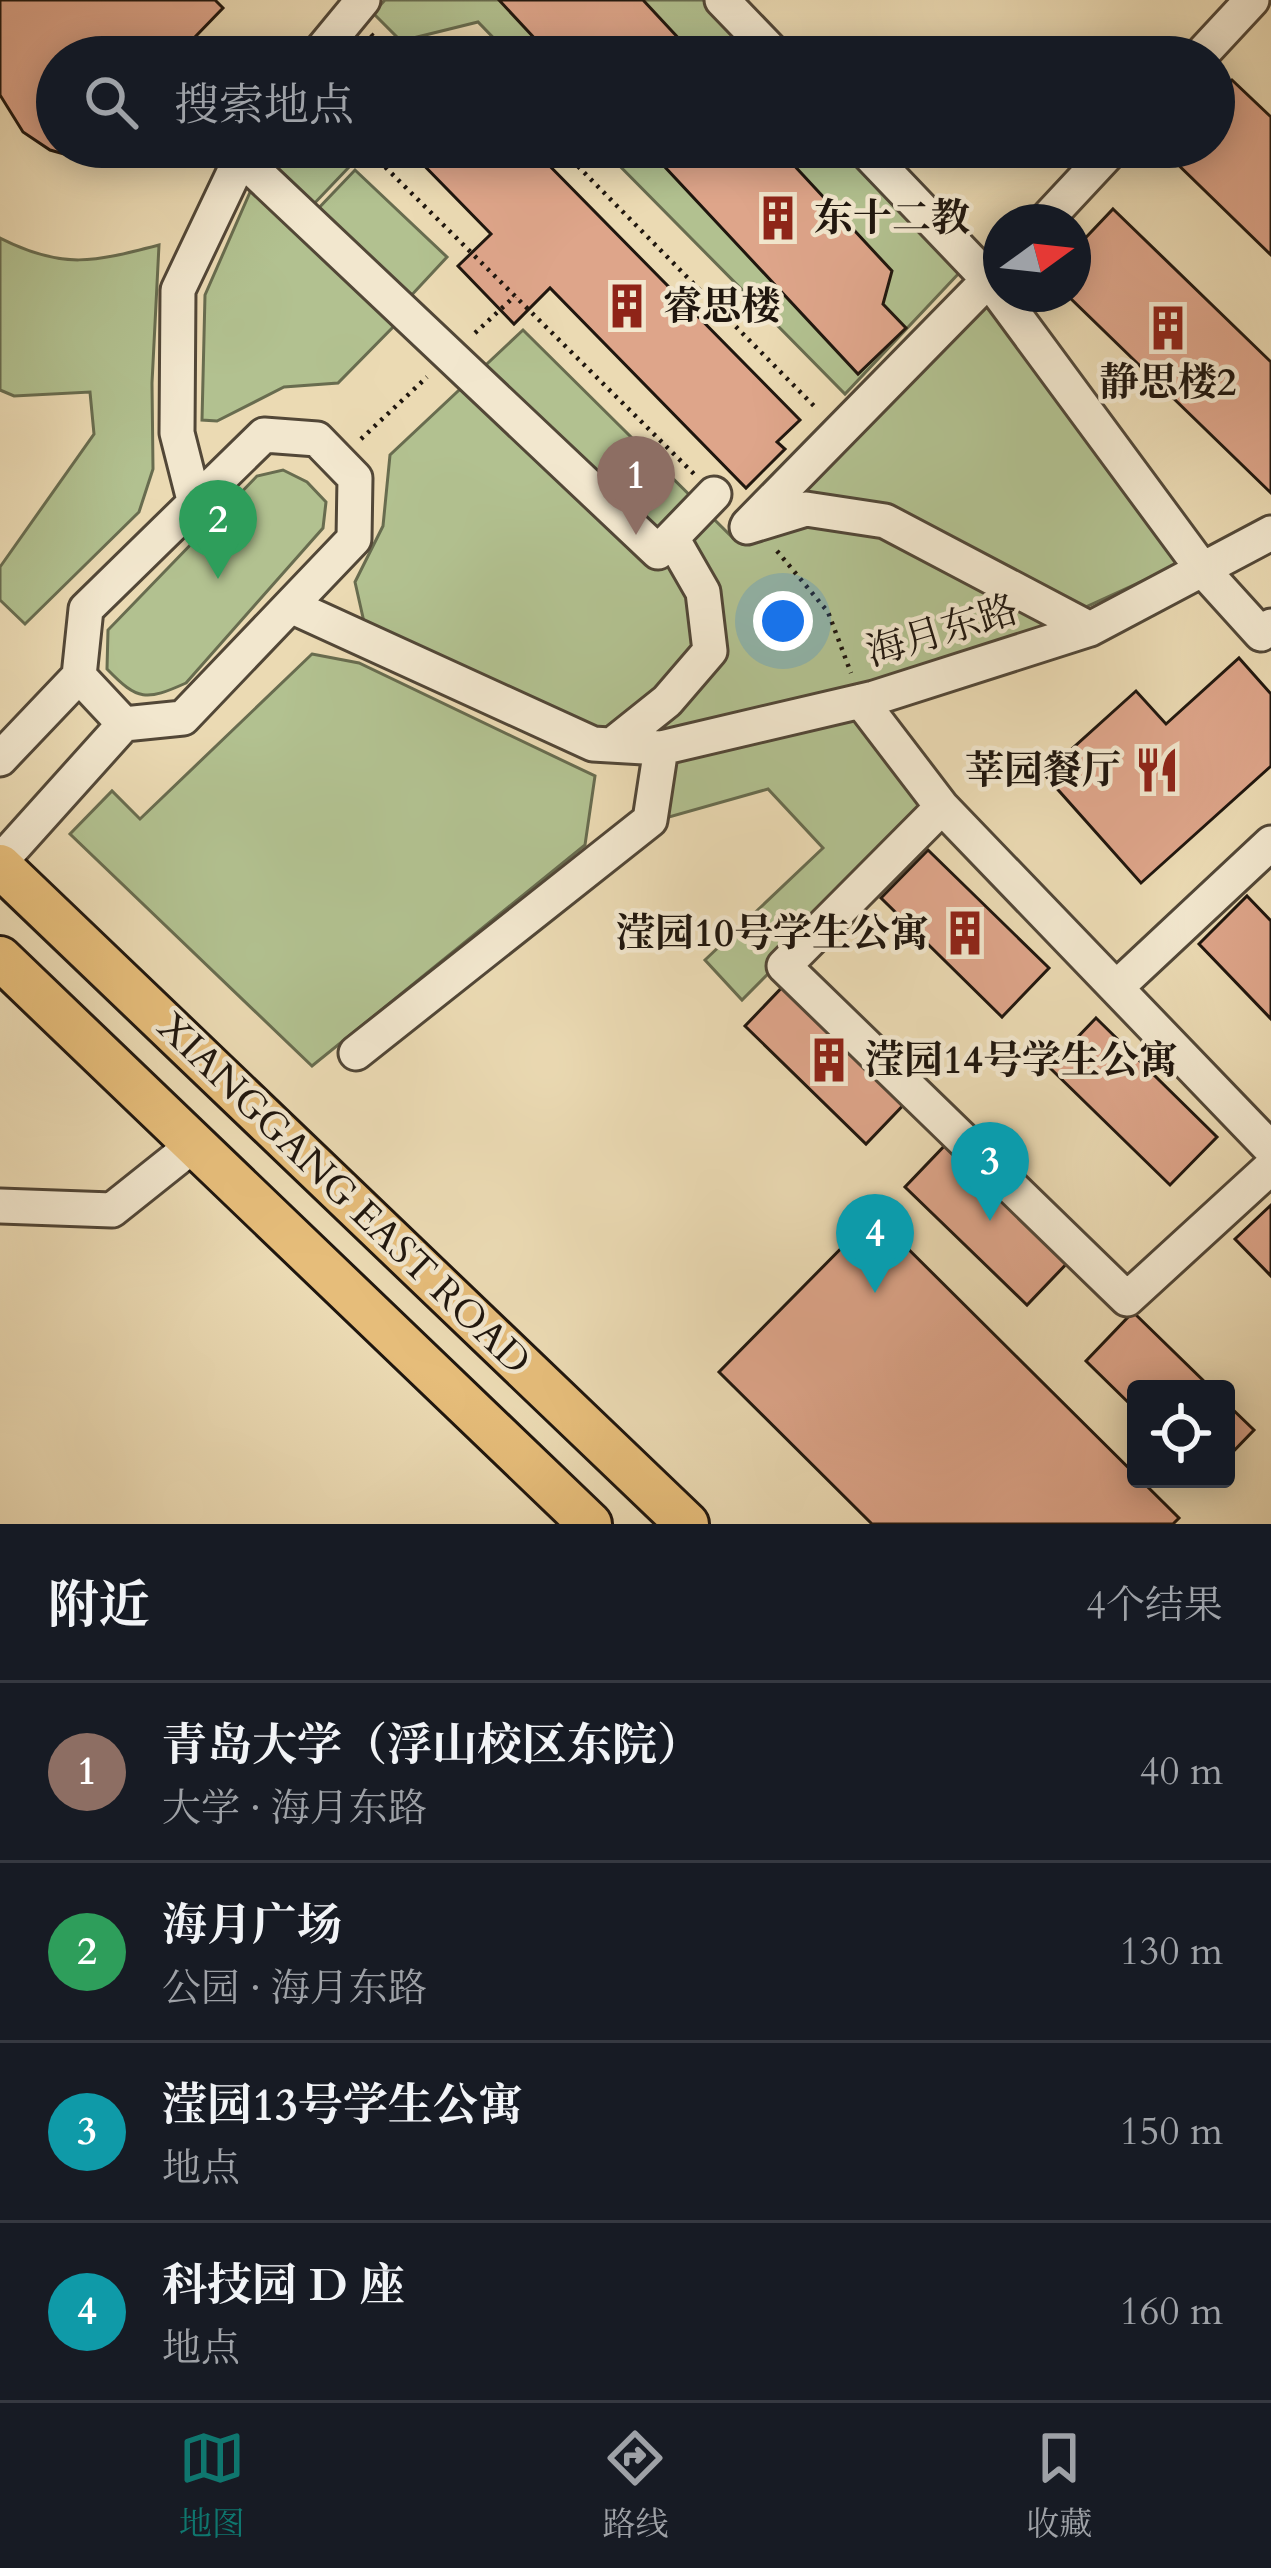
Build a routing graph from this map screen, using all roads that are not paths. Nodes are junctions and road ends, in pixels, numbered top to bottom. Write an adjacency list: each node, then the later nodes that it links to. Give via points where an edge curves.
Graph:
1 (363, 0): 4 (street)
2 (722, 0): 5 (street)
3 (1252, 0): 6 (street)
4 (333, 36)
5 (757, 36)
6 (1218, 36)
7 (235, 168): 16 (street, via 178,290 177,433)
8 (261, 168): 18 (street, via 658,553)
9 (884, 168): 12 (street)
10 (1094, 168): 11 (street)
11 (1061, 204)
12 (983, 263)
13 (983, 286): 21 (street, via 747,526 806,509 885,521)
14 (1022, 312): 19 (street)
15 (714, 494): 18 (street)
16 (194, 500): 20 (street, via 264,435 317,439 355,478 354,539); 23 (street, via 86,609)
17 (1271, 533): 19 (street)
18 (672, 538): 26 (street, via 703,592 710,651)
19 (1203, 570): 21 (street); 22 (street)
20 (293, 607): 25 (street, via 184,718); 26 (street, 海月东路, via 593,745)
21 (1090, 629): 24 (street, 海月东路)
22 (1268, 635)
23 (79, 676): 25 (street); 28 (street)
24 (861, 701): 27 (street, 海月东路); 29 (street)
25 (124, 724): 31 (street)
26 (612, 746): 27 (street, 海月东路)
27 (662, 748): 34 (street, via 650,820)
28 (0, 760)
29 (942, 807): 33 (street); 37 (street, via 784,966 1127,1299)
30 (1271, 842): 33 (street)
31 (0, 864): 40 (main road, XIANGGANG EAST ROAD)
32 (0, 958): 35 (main road, XIANGGANG EAST ROAD)
33 (1116, 988): 36 (street)
34 (356, 1053)
35 (196, 1143): 38 (street, via 112,1210); 39 (main road, XIANGGANG EAST ROAD)
36 (1271, 1149)
37 (1271, 1167)
38 (10, 1206)
39 (590, 1524)
40 (687, 1524)

